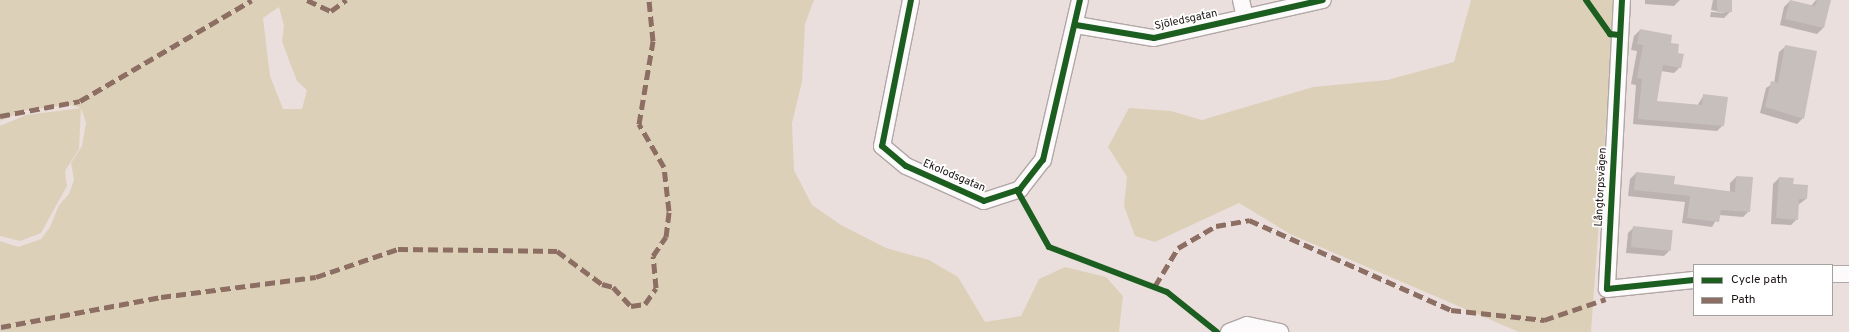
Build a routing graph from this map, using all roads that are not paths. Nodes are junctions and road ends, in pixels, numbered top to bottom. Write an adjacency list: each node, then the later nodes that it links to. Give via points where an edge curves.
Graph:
1 (911, 0): 7 (street, Ekolodsgatan, via 882,146 906,166 984,201 1020,189 1044,160)
2 (1080, 0): 7 (street, Ekolodsgatan)
3 (1241, 0): 6 (street)
4 (1323, 0): 6 (street, Sjöledsgatan)
5 (1622, 0): 10 (street, Långtorpsvägen, via 1607,288)
6 (1244, 18): 7 (street, Sjöledsgatan, via 1154,38)
7 (1076, 24)
8 (1833, 274): 9 (street)
9 (1849, 274)
10 (1693, 280)
11 (1230, 332): 12 (street, via 1247,325)
12 (1280, 332)

